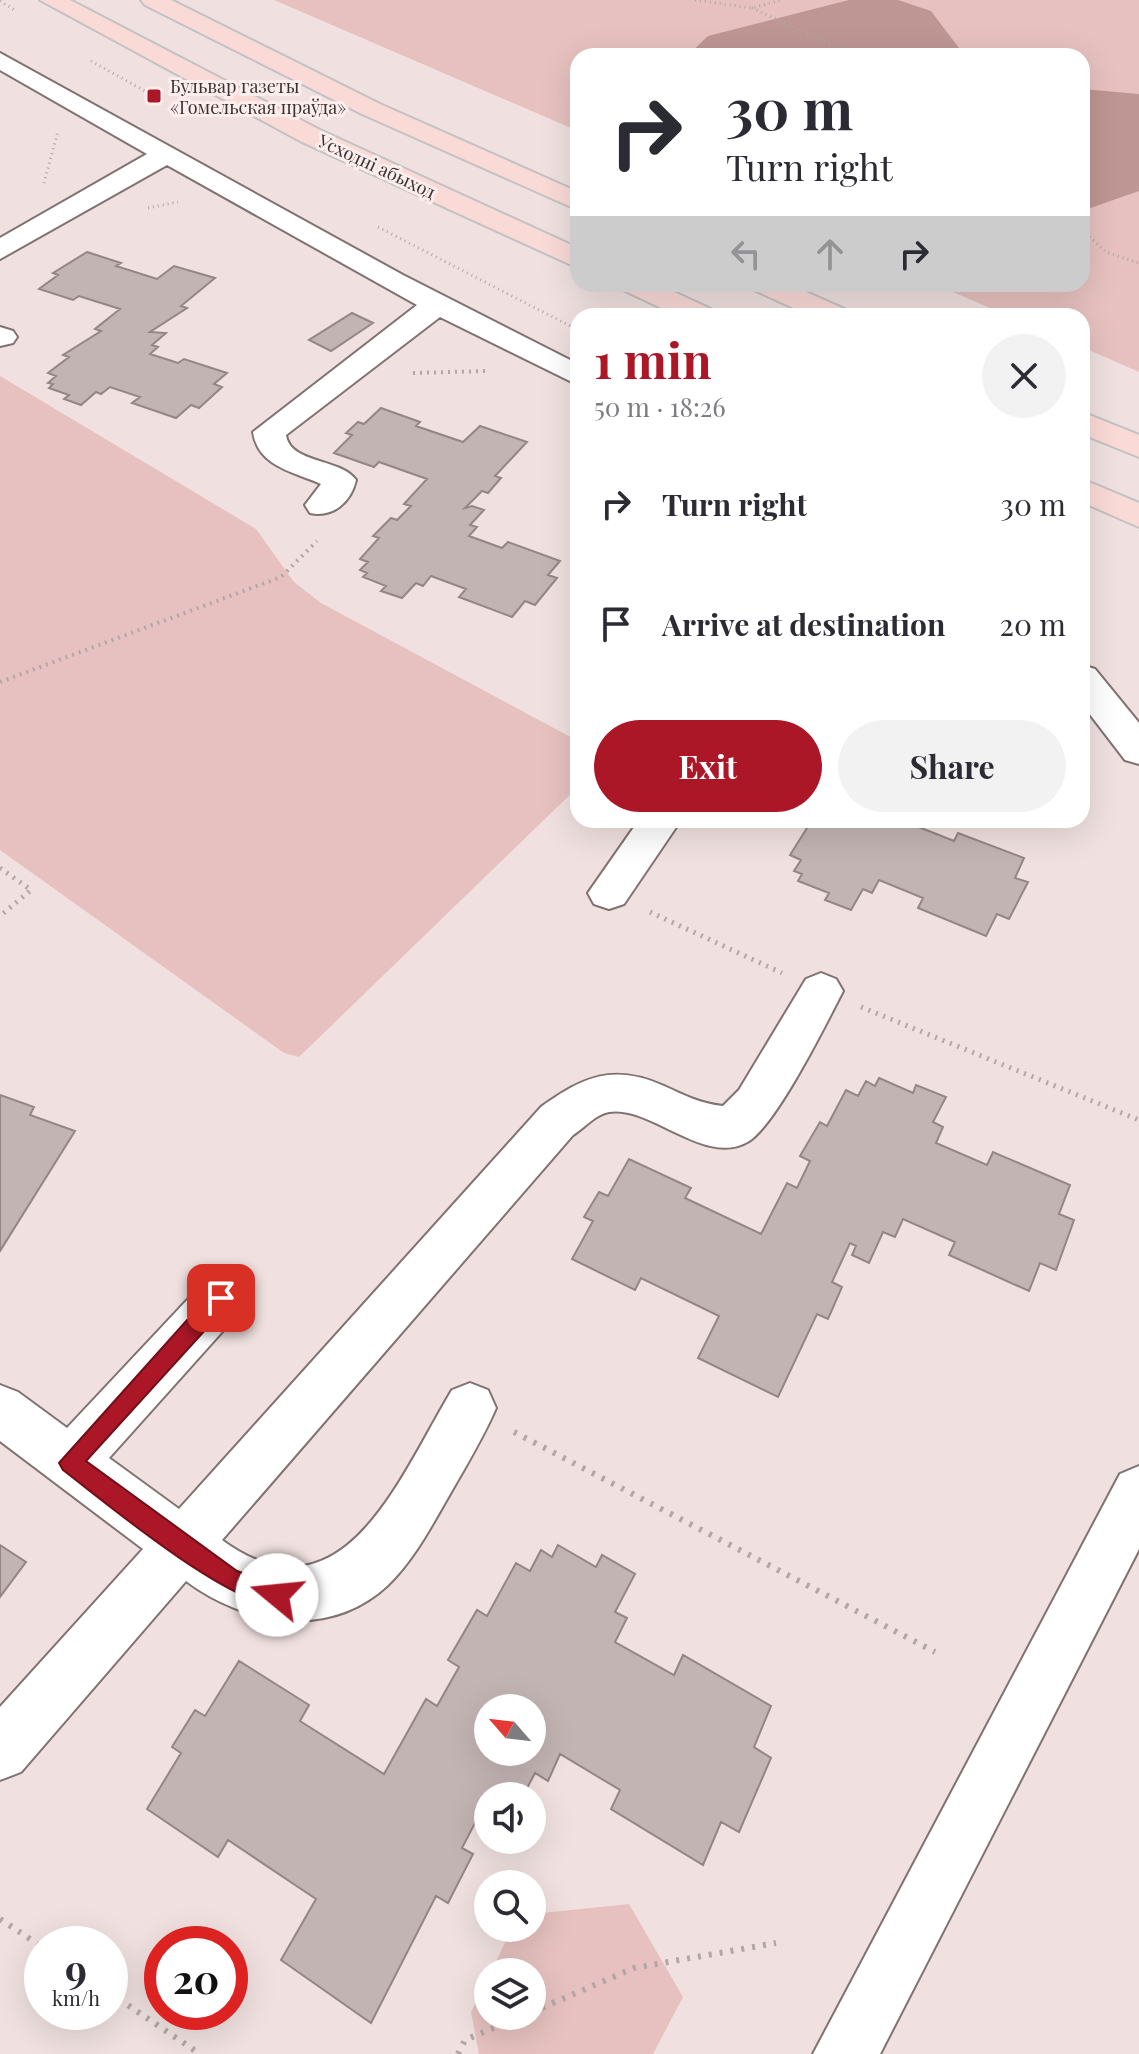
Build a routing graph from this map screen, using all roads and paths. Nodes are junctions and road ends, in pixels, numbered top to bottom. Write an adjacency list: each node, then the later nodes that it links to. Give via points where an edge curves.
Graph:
1 (52, 0): 14 (main road, Усходні абыход, via 311,136)
2 (153, 0): 11 (main road, via 371,109)
3 (695, 0): 5 (path)
4 (781, 0): 5 (path)
5 (752, 8): 6 (path)
6 (839, 48)
7 (0, 60): 9 (lane)
8 (58, 130): 10 (path)
9 (164, 155): 13 (lane); 18 (lane)
10 (43, 184)
11 (570, 198)
12 (1090, 237): 15 (path, via 1106,252)
13 (0, 250)
14 (570, 255)
15 (1139, 263)
16 (650, 292): 19 (main road)
17 (782, 292): 20 (main road)
18 (438, 305): 21 (lane); 25 (lane, via 269,432 279,453 339,480)
19 (685, 308)
20 (818, 308)
21 (570, 372)
22 (1090, 426): 23 (main road)
23 (1139, 447)
24 (1090, 493): 26 (main road)
25 (322, 505)
26 (1139, 516)
27 (281, 577): 28 (path)
28 (0, 682)
29 (1090, 688): 30 (lane)
30 (1139, 750)
31 (655, 828): 33 (lane)
32 (0, 868): 34 (path, via 31,890)
33 (609, 893): 35 (path)
34 (0, 916)
35 (821, 991): 36 (path); 42 (lane, via 755,1104 733,1127 700,1123 621,1091 589,1097 557,1121)
36 (1139, 1120)
37 (221, 1298): 40 (lane)
38 (470, 1408): 42 (lane, via 395,1531 359,1574 306,1595 256,1592); 43 (path)
39 (0, 1410): 40 (lane)
40 (70, 1463): 42 (lane)
41 (1139, 1493): 53 (lane)
42 (182, 1546): 44 (lane)
43 (935, 1652)
44 (0, 1751)
45 (0, 1919): 46 (path)
46 (24, 1935)
47 (776, 1943): 49 (path, via 634,1968)
48 (128, 2005): 51 (path)
49 (546, 2006)
50 (489, 2030): 52 (path, via 465,2040)
51 (200, 2054)
52 (458, 2054)
53 (845, 2054)

